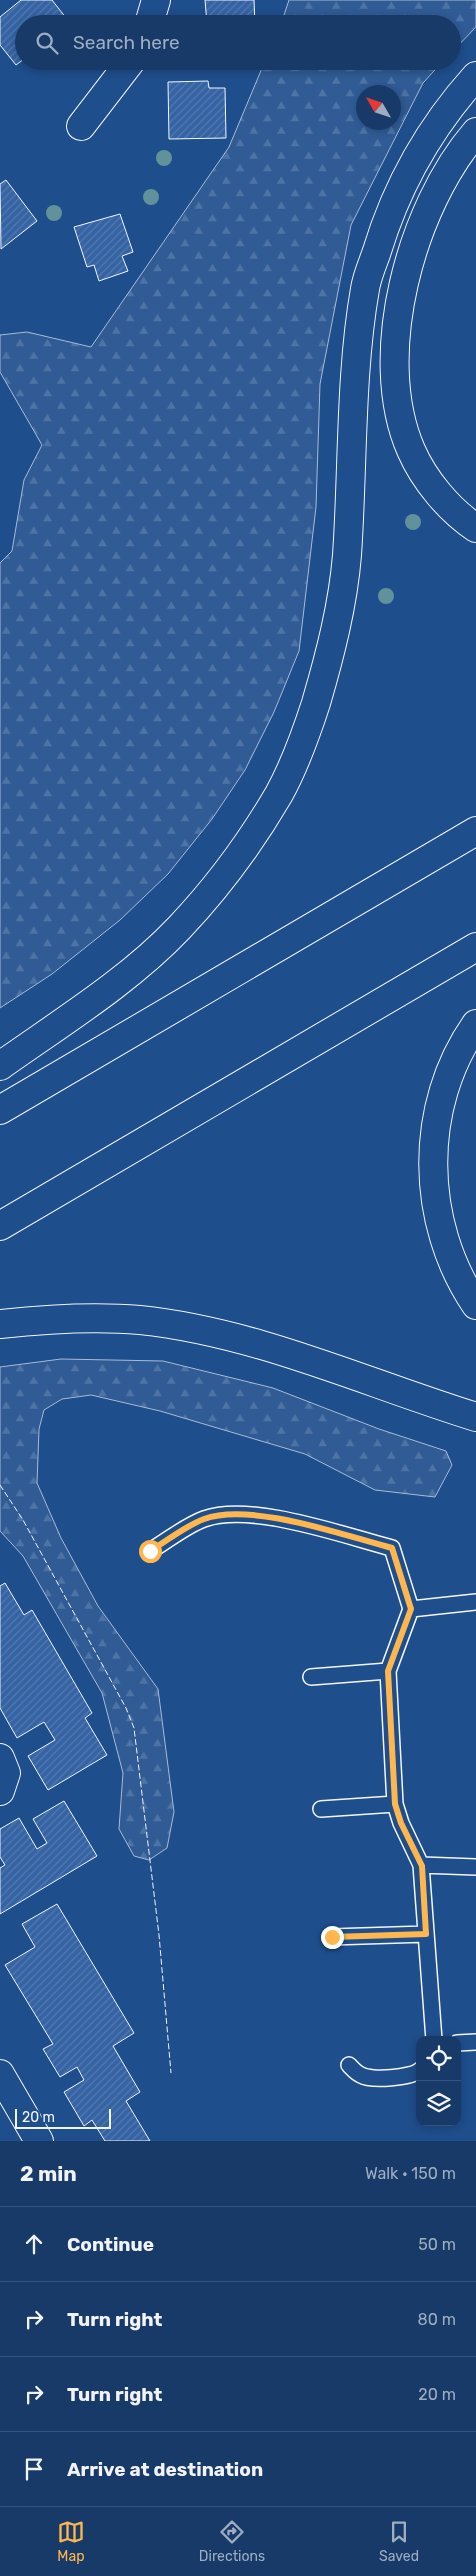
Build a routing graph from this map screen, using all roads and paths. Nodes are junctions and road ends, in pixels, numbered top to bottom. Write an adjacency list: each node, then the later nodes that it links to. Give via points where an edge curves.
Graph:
1 (156, 0): 2 (main road)
2 (152, 15)
3 (124, 70): 5 (main road)
4 (476, 76): 11 (main road, via 436,124 408,171 384,228 365,288 347,558 339,612 326,670 304,740 280,792 247,844 177,930 118,981)
5 (81, 126)
6 (476, 132): 7 (main road, via 444,180 422,222 399,312 394,365 398,409 411,450 433,487)
7 (476, 528)
8 (476, 831): 12 (main road)
9 (476, 947): 13 (main road)
10 (476, 1024): 14 (main road, via 446,1083 439,1106 433,1164 435,1194 446,1246)
11 (0, 1066)
12 (0, 1110)
13 (0, 1226)
14 (476, 1305)
15 (0, 1324): 16 (main road, via 103,1318 178,1326 291,1355)
16 (476, 1417)
17 (150, 1551): 19 (lane, via 203,1520 228,1513 258,1514 392,1548)
18 (476, 1602): 19 (lane)
19 (411, 1609): 20 (lane)
20 (388, 1671): 21 (lane); 24 (lane)
21 (311, 1678)
22 (0, 1758): 23 (main road, via 6,1773)
23 (0, 1791)
24 (395, 1804): 25 (lane); 26 (lane)
25 (322, 1809)
26 (422, 1866): 27 (lane); 28 (lane)
27 (476, 1868)
28 (426, 1934): 29 (lane); 30 (lane)
29 (332, 1937)
30 (434, 2036)
31 (476, 2042): 32 (lane)
32 (461, 2043)
33 (349, 2064): 35 (lane, via 362,2076 377,2078)
34 (0, 2074): 36 (main road)
35 (416, 2074)
36 (39, 2141)

